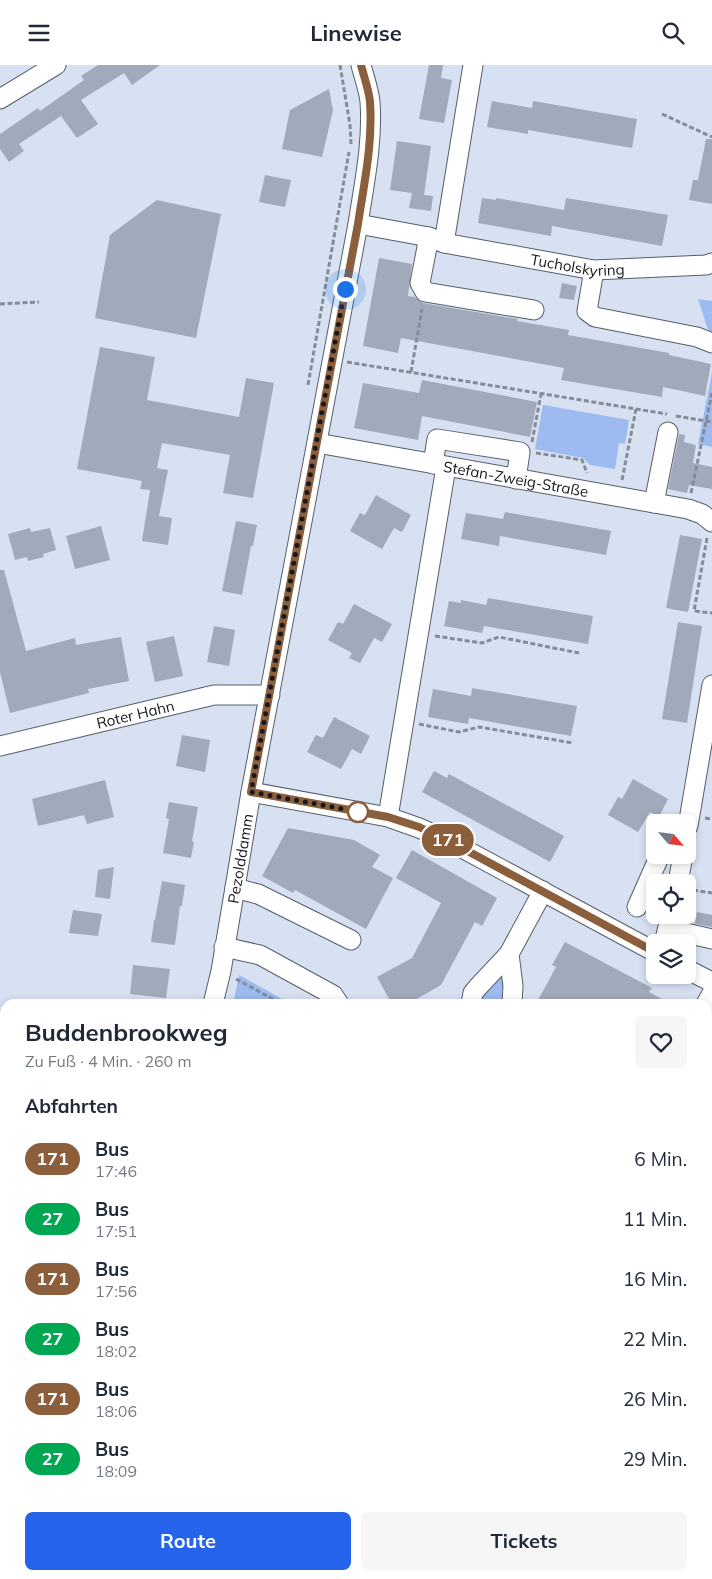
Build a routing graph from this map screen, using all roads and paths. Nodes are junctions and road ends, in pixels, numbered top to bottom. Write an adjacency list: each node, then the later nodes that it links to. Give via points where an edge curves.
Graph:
1 (56, 65): 4 (street)
2 (361, 65): 7 (street, Pezolddamm, via 370,101 370,129)
3 (473, 65): 8 (street)
4 (0, 99)
5 (662, 114): 6 (path)
6 (712, 137)
7 (358, 224): 8 (street, Tucholskyring); 16 (street, Pezolddamm)
8 (436, 240): 10 (street, Tucholskyring); 11 (street, via 420,283)
9 (712, 263): 10 (street, Tucholskyring)
10 (594, 270): 15 (street, via 587,311 595,317 697,337)
11 (425, 292): 14 (street); 17 (path)
12 (39, 302): 13 (path)
13 (0, 303)
14 (534, 310)
15 (712, 343)
16 (331, 359): 17 (path); 24 (street, Pezolddamm)
17 (411, 372): 19 (path)
18 (712, 393): 21 (path)
19 (541, 394): 20 (path); 25 (path)
20 (636, 409): 21 (path); 31 (path)
21 (706, 421): 22 (path); 33 (path)
22 (712, 422)
23 (668, 432): 32 (street)
24 (316, 443): 27 (street, Stefan-Zweig-Straße); 39 (street, Pezolddamm)
25 (532, 443)
26 (530, 452): 28 (path, via 582,460 586,473)
27 (440, 466): 30 (street, Stefan-Zweig-Straße); 30 (street, via 437,439 520,452); 36 (street)
28 (595, 474)
29 (613, 478): 31 (path)
30 (516, 479): 31 (street, Stefan-Zweig-Straße)
31 (620, 488): 32 (street, Stefan-Zweig-Straße)
32 (654, 503): 33 (street, Stefan-Zweig-Straße)
33 (688, 509): 34 (street, Stefan-Zweig-Straße, via 702,514)
34 (711, 522): 35 (path, via 694,611)
35 (712, 613)
36 (418, 633): 37 (path, via 482,643 499,637); 40 (street)
37 (579, 653)
38 (712, 685): 44 (street)
39 (270, 695): 42 (street, Roter Hahn, via 214,695); 43 (street, Pezolddamm)
40 (403, 720): 41 (path, via 459,732 479,727); 45 (street)
41 (573, 743)
42 (0, 746)
43 (251, 792): 45 (street); 47 (street, Pezolddamm)
44 (690, 814)
45 (388, 817): 49 (street, via 449,841)
46 (656, 864): 51 (street)
47 (235, 888): 54 (street, via 258,894); 55 (street, Pezolddamm)
48 (696, 890): 50 (path)
49 (542, 891): 56 (street); 57 (street)
50 (712, 893)
51 (637, 907)
52 (668, 929): 53 (street)
53 (712, 939)
54 (351, 940)
55 (224, 947): 58 (street, Pezolddamm); 63 (street, via 260,955)
56 (646, 947)
57 (509, 954): 64 (street, via 473,993); 65 (street)
58 (220, 971): 61 (street, Pezolddamm); 62 (path)
59 (696, 973): 60 (street)
60 (712, 982)
61 (214, 999)
62 (273, 999)
63 (336, 999)
64 (472, 999)
65 (512, 999)

